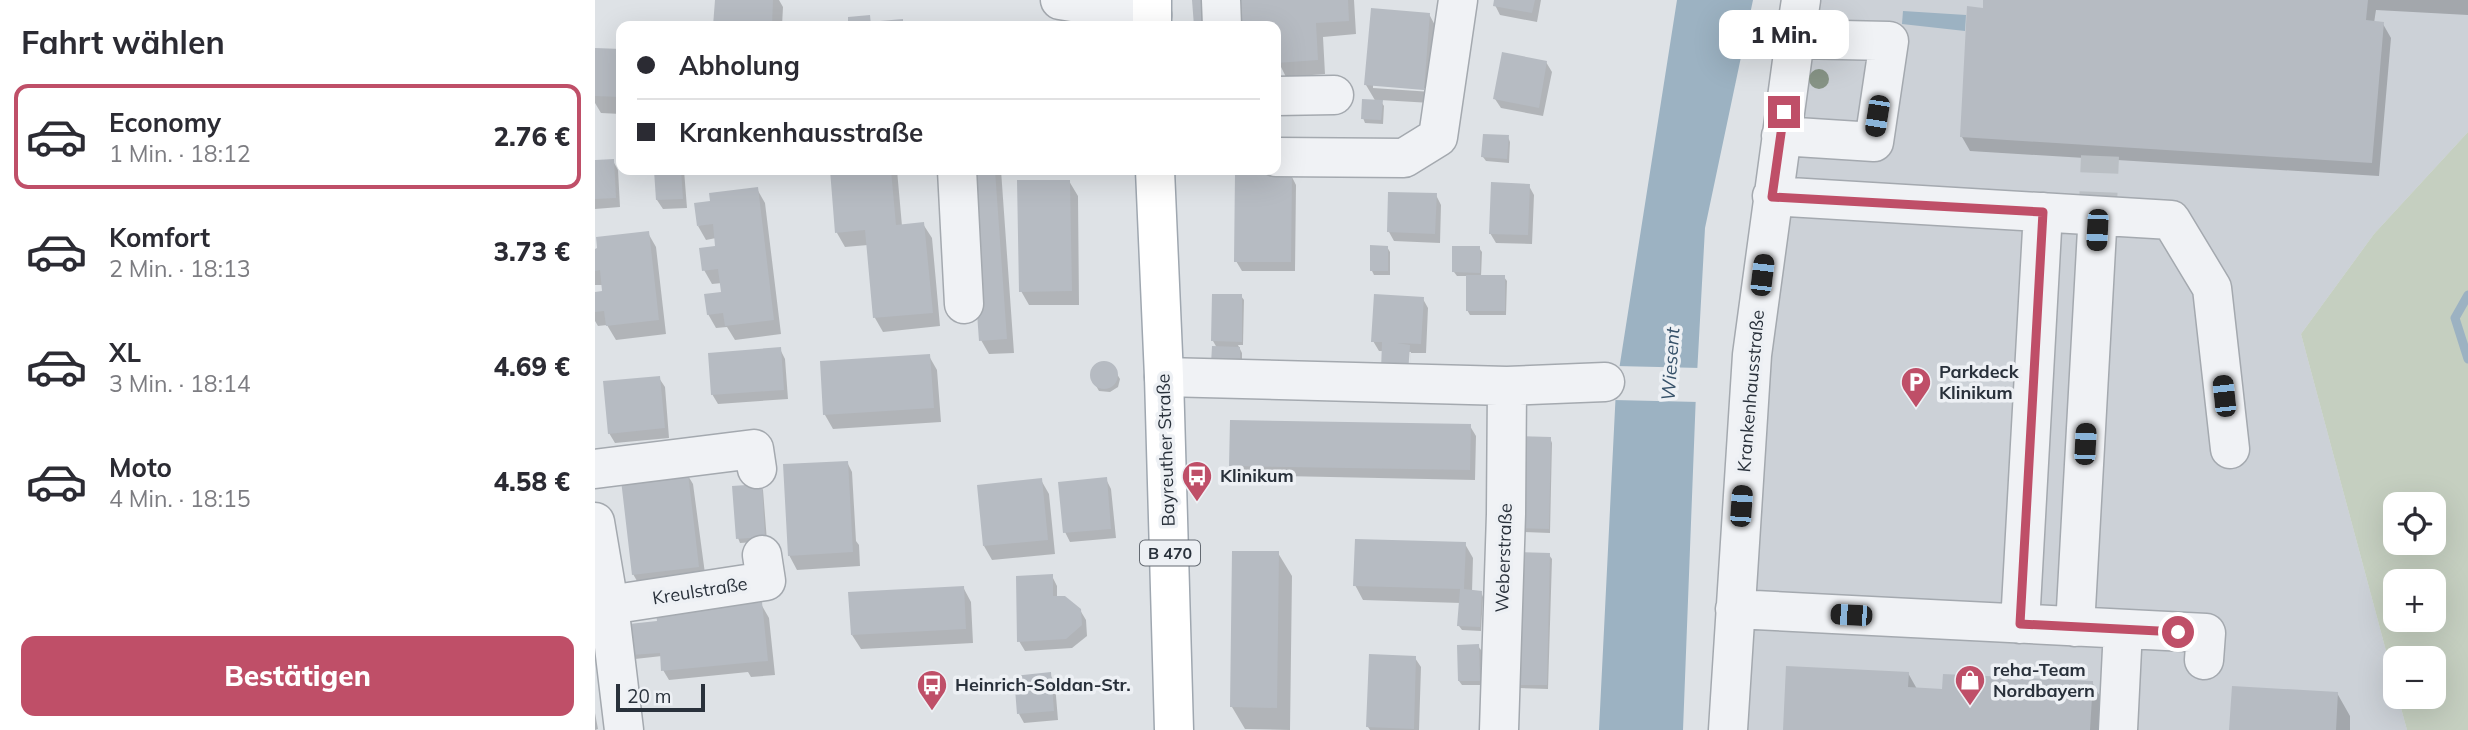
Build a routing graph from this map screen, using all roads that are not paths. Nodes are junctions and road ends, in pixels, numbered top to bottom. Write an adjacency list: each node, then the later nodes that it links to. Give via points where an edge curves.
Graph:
1 (1060, 0): 5 (street)
2 (1221, 0): 6 (street)
3 (1458, 0): 11 (street, via 1438,137 1404,158)
4 (1801, 0): 7 (street, Krankenhausstraße)
5 (1152, 14)
6 (1222, 21)
7 (1795, 39): 10 (street, Krankenhausstraße); 10 (street, via 1889,41 1874,142)
8 (1334, 95): 9 (street)
9 (1281, 96)
10 (1781, 136): 14 (street, Krankenhausstraße)
11 (1281, 157)
12 (957, 175): 17 (street)
13 (1155, 175): 20 (main road, Bayreuther Straße / B 470)
14 (1772, 197): 15 (street); 29 (street, Krankenhausstraße, via 1752,355)
15 (2043, 212): 23 (street, via 2171,220 2212,288); 30 (street)
16 (2097, 230): 19 (street)
17 (964, 304)
18 (2052, 363): 19 (street)
19 (2089, 365): 31 (street)
20 (1164, 377): 22 (street); 35 (main road, Bayreuther Straße / B 470)
21 (1605, 382): 22 (street)
22 (1507, 386): 36 (street, Weberstraße)
23 (2230, 449)
24 (595, 469): 25 (street, via 754,449)
25 (757, 469)
26 (597, 538): 28 (street)
27 (762, 555): 28 (street, Kreulstraße, via 766,581)
28 (609, 605): 34 (street)
29 (1735, 609): 30 (street); 37 (street, Krankenhausstraße)
30 (2020, 624): 31 (street)
31 (2075, 627): 32 (street)
32 (2123, 629): 33 (street, via 2206,634); 38 (street)
33 (2204, 660)
34 (624, 730)
35 (1174, 730)
36 (1499, 730)
37 (1728, 730)
38 (2118, 730)

